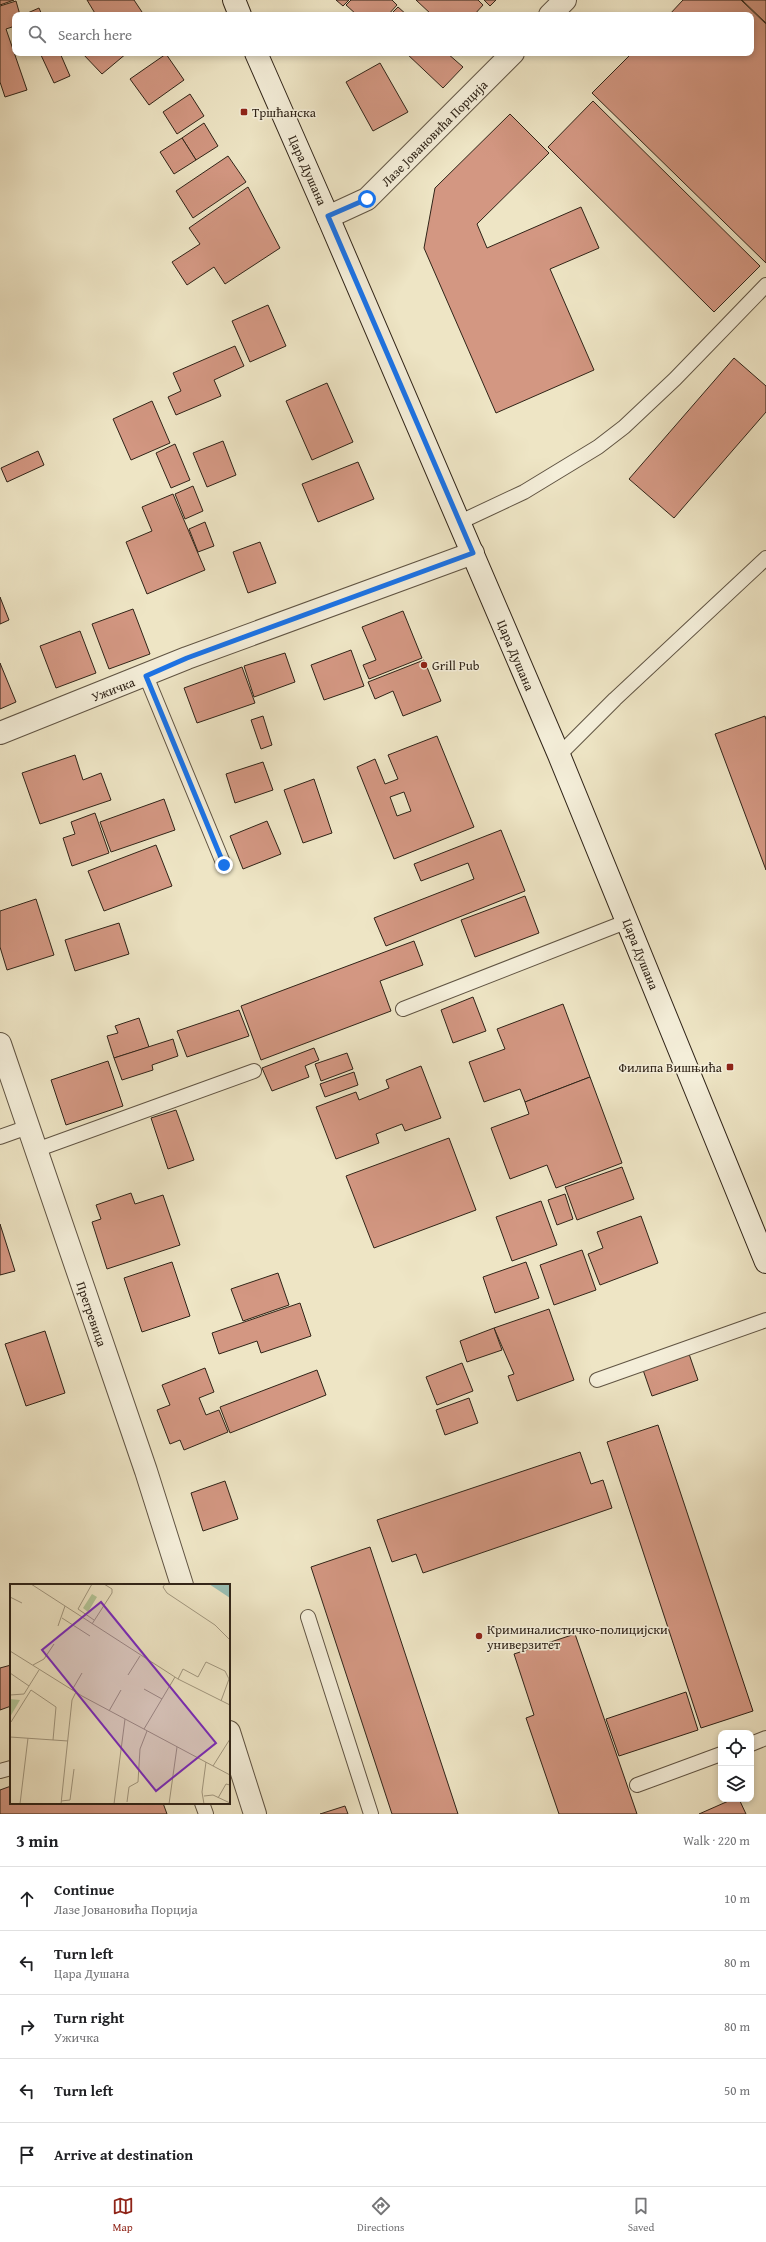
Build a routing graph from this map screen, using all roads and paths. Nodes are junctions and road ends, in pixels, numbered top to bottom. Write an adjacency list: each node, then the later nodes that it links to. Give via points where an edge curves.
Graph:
1 (234, 0): 3 (street)
2 (565, 0): 4 (street)
3 (239, 12)
4 (553, 12)
5 (257, 56): 7 (street, Цара Душана)
6 (509, 56): 7 (street, Лазе Јовановића Порција, via 367,199)
7 (328, 216): 9 (street, Цара Душана)
8 (766, 285): 9 (lane, via 675,379 598,448 524,492)
9 (458, 523): 10 (street, Цара Душана)
10 (473, 553): 12 (street, Ужичка, via 187,658); 14 (street, Цара Душана)
11 (766, 558): 14 (lane, via 615,699)
12 (146, 676): 13 (street, Ужичка); 15 (lane)
13 (0, 733)
14 (559, 756): 16 (street, Цара Душана)
15 (224, 865)
16 (628, 921): 17 (lane); 23 (street, Цара Душана)
17 (403, 1009)
18 (0, 1044): 20 (street, Прегревица)
19 (254, 1071): 22 (lane)
20 (28, 1127): 21 (lane); 22 (street, Прегревица)
21 (0, 1137)
22 (36, 1150): 26 (street, Прегревица, via 146,1471)
23 (766, 1262)
24 (766, 1320): 25 (lane)
25 (597, 1380)
26 (182, 1584)
27 (308, 1617): 38 (lane)
28 (230, 1735): 37 (street)
29 (766, 1738): 30 (lane)
30 (754, 1743)
31 (718, 1755): 34 (lane)
32 (10, 1768): 33 (lane)
33 (0, 1771)
34 (637, 1785)
35 (202, 1804): 36 (lane)
36 (206, 1814)
37 (255, 1814)
38 (372, 1814)

